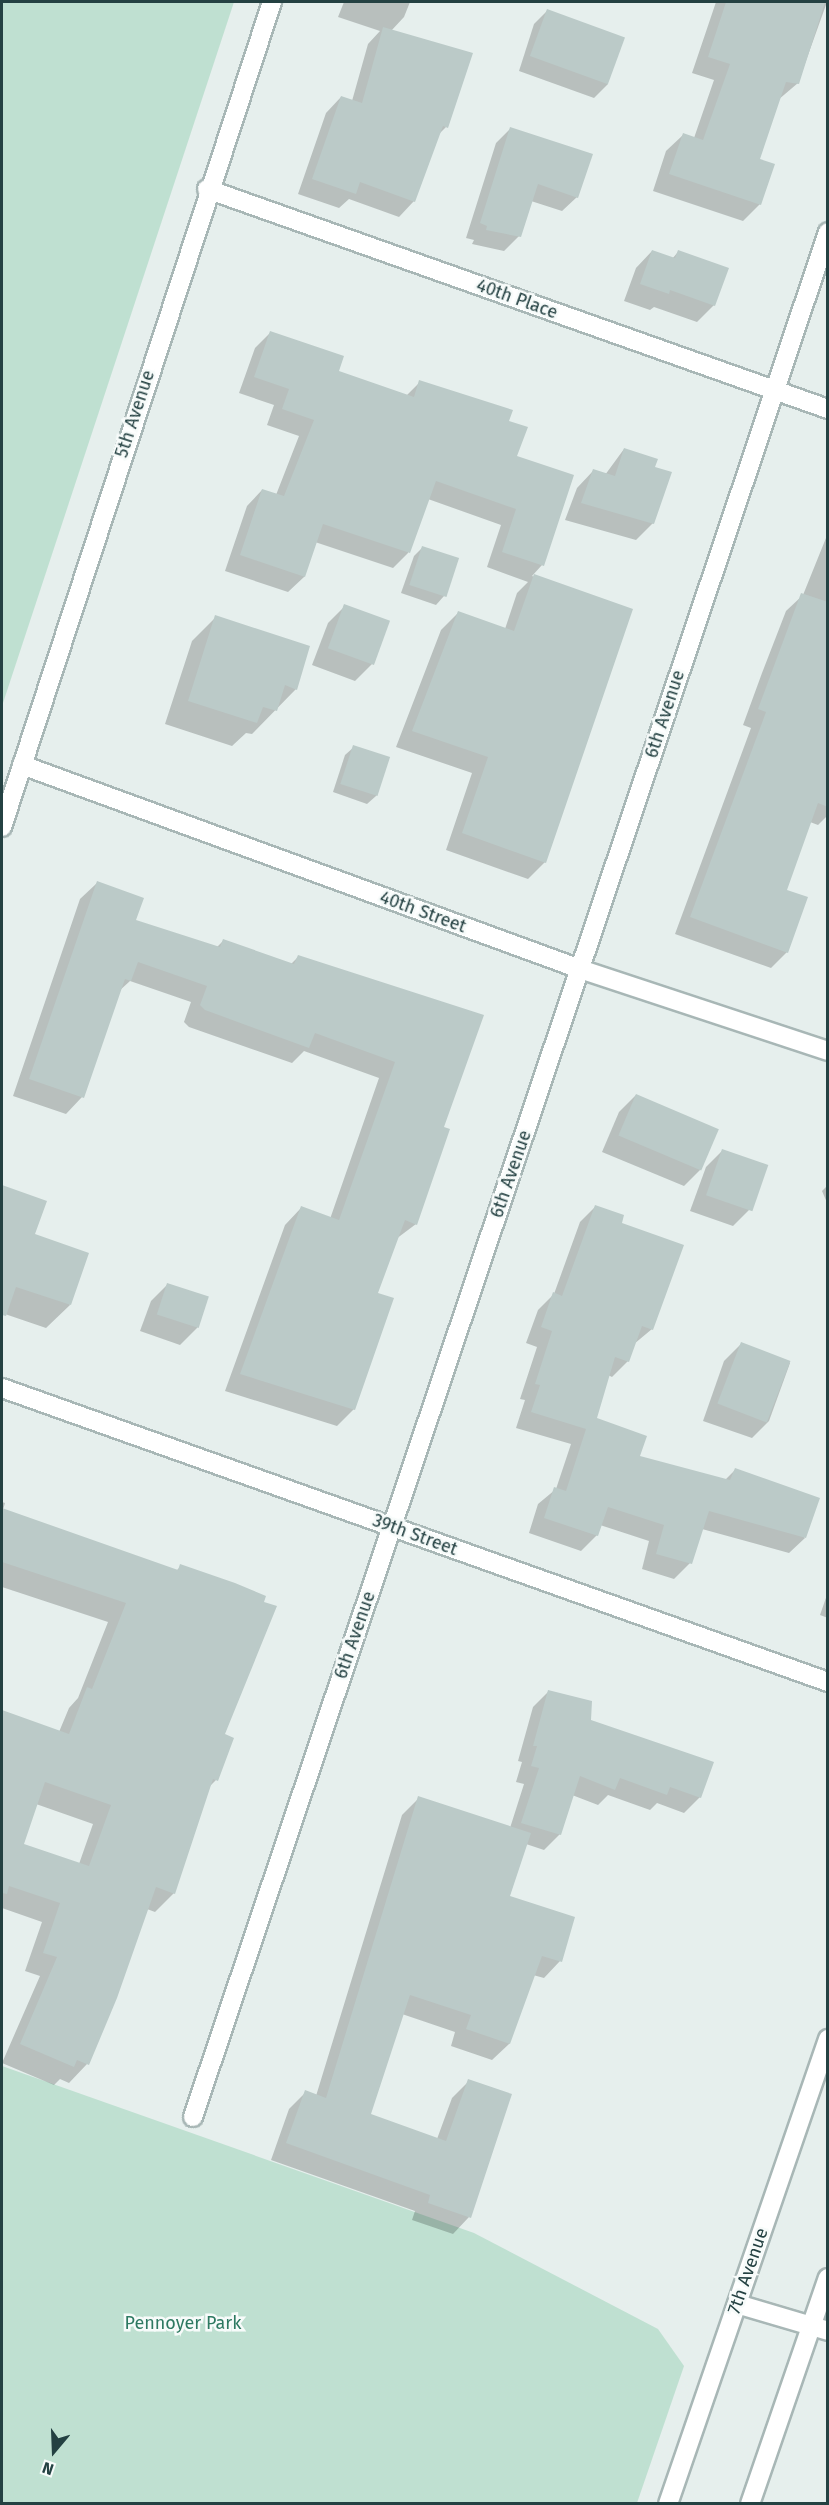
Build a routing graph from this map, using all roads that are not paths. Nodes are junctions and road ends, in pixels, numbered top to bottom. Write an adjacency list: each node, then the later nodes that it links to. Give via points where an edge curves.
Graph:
1 (272, 2): 2 (street, 5th Avenue)
2 (207, 189): 4 (street, 40th Place); 6 (street, 5th Avenue)
3 (828, 232): 4 (street, 6th Avenue)
4 (773, 390): 5 (street, 40th Place); 8 (street, 6th Avenue)
5 (828, 409)
6 (22, 765): 7 (street, 5th Avenue); 8 (street, 40th Street)
7 (2, 826)
8 (580, 969): 9 (street, 40th Street); 11 (street, 6th Avenue)
9 (828, 1051)
10 (2, 1388): 11 (street, 39th Street)
11 (391, 1526): 12 (street, 39th Street); 14 (street, 6th Avenue)
12 (828, 1682)
13 (828, 2039): 16 (street, 7th Avenue)
14 (193, 2117)
15 (828, 2278): 17 (street)
16 (737, 2304): 17 (street); 18 (street, 7th Avenue)
17 (819, 2328): 19 (street)
18 (668, 2504)
19 (750, 2504)

